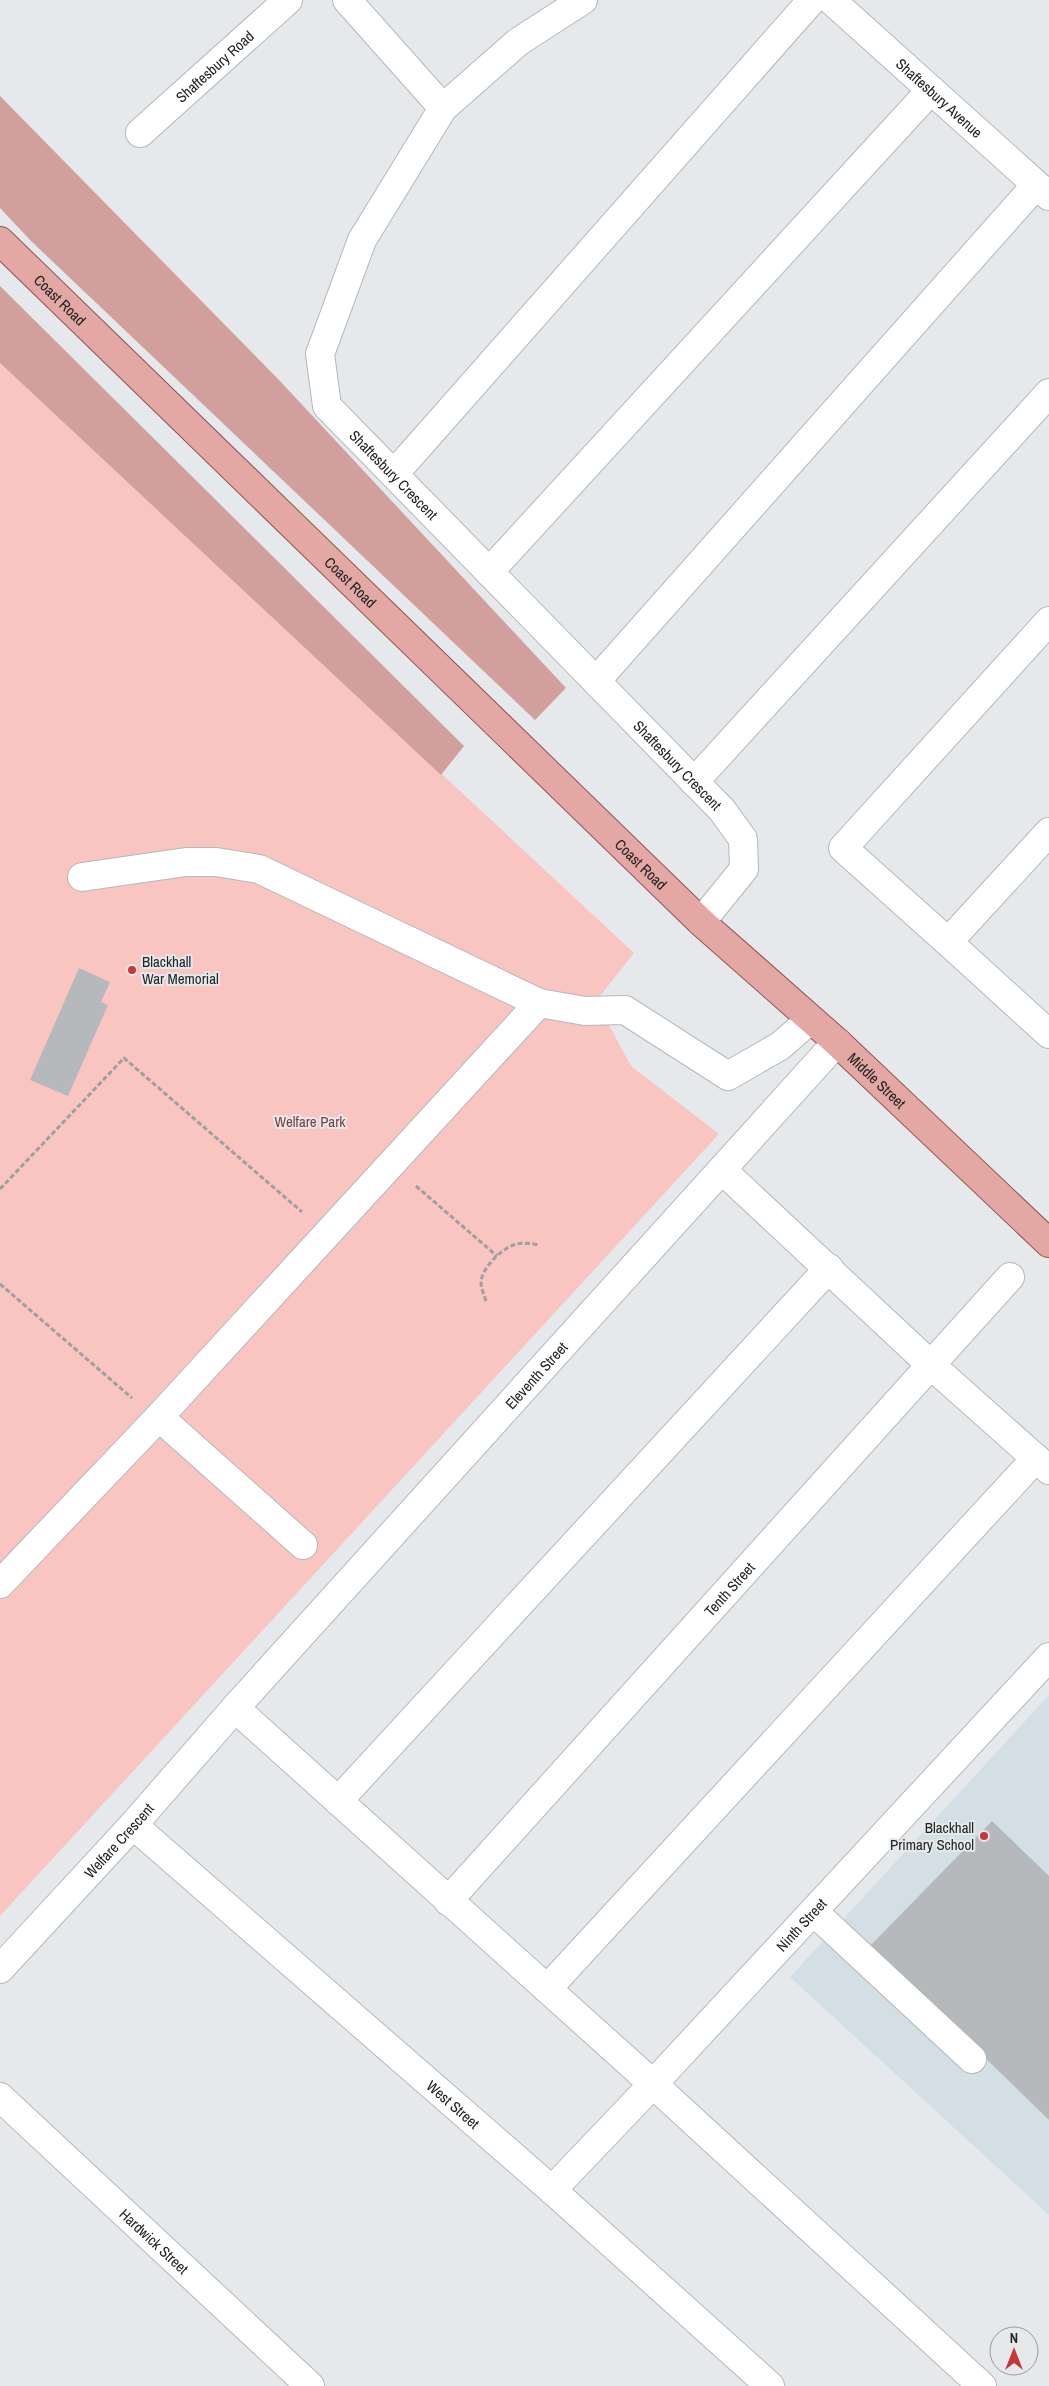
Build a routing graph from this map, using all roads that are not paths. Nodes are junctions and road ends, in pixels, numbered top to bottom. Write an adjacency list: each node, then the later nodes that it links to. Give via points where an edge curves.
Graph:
1 (288, 0): 8 (street, Shaftesbury Road)
2 (348, 0): 7 (street)
3 (583, 0): 7 (street, Shaftesbury Crescent, via 518,42)
4 (812, 0): 12 (street)
5 (831, 0): 6 (street, Shaftesbury Avenue)
6 (931, 90): 9 (street, Shaftesbury Avenue); 13 (street)
7 (443, 108): 12 (street, Shaftesbury Crescent, via 362,240 320,354 327,406)
8 (140, 133)
9 (1042, 191): 15 (street)
10 (0, 241): 19 (main road, Coast Road)
11 (1049, 392): 16 (street)
12 (394, 474): 13 (street, Shaftesbury Crescent)
13 (489, 572): 15 (street, Shaftesbury Crescent)
14 (1049, 621): 20 (street, via 843,848)
15 (596, 681): 16 (street, Shaftesbury Crescent)
16 (694, 782): 19 (street, Shaftesbury Crescent, via 722,810 743,839 744,869)
17 (1049, 832): 20 (street)
18 (82, 877): 21 (street, via 186,862 216,862 259,869)
19 (701, 922): 22 (main road, Middle Street)
20 (948, 942): 23 (street)
21 (539, 1003): 22 (street, via 585,1011 625,1010 728,1076 780,1046); 30 (street)
22 (810, 1020): 24 (main road, Middle Street)
23 (1048, 1030)
24 (837, 1042): 25 (street, Eleventh Street); 26 (main road, Middle Street)
25 (722, 1170): 27 (street); 35 (street, Eleventh Street)
26 (1048, 1239)
27 (829, 1268): 29 (street); 36 (street)
28 (1010, 1277): 29 (street, Tenth Street)
29 (932, 1366): 31 (street); 38 (street, Tenth Street)
30 (159, 1417): 32 (street); 33 (street)
31 (1043, 1464): 41 (street)
32 (303, 1545)
33 (0, 1584)
34 (1049, 1657): 39 (street, Ninth Street)
35 (235, 1708): 36 (street); 37 (street, Welfare Crescent)
36 (338, 1801): 38 (street)
37 (133, 1826): 40 (street, Welfare Crescent); 45 (street, West Street)
38 (448, 1901): 41 (street)
39 (814, 1912): 42 (street); 43 (street, Ninth Street)
40 (0, 1969)
41 (547, 1989): 43 (street)
42 (972, 2059)
43 (653, 2084): 45 (street, Ninth Street); 48 (street)
44 (0, 2097): 46 (street, Hardwick Street)
45 (552, 2190): 47 (street, West Street)
46 (310, 2386)
47 (770, 2386)
48 (982, 2386)

